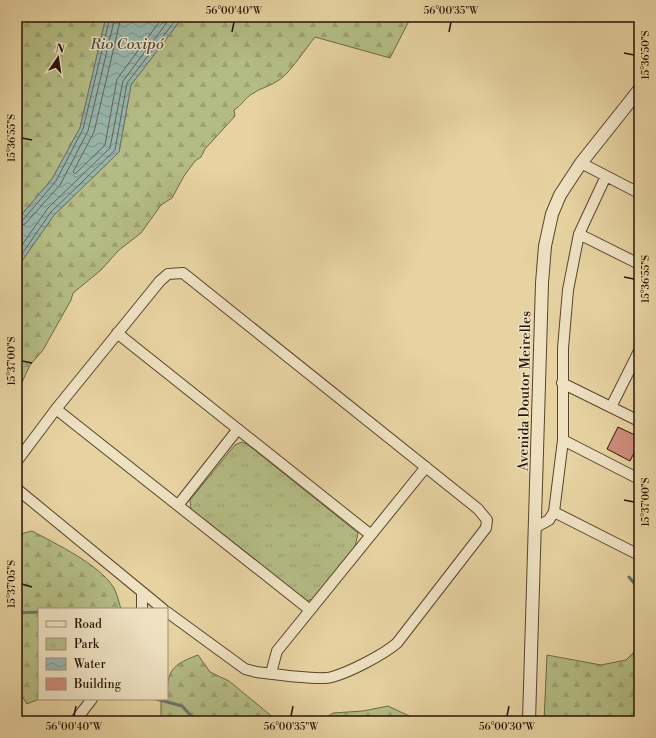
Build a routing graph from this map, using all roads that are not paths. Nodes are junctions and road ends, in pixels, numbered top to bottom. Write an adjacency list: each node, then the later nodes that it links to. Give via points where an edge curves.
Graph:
1 (639, 90): 2 (street, Avenida Doutor Meirelles)
2 (581, 163): 3 (street); 21 (street, Avenida Doutor Meirelles, via 560,195 552,214 545,246)
3 (606, 176): 4 (street); 5 (street)
4 (639, 192)
5 (579, 234): 6 (street); 9 (street, via 568,290)
6 (639, 264)
7 (117, 333): 11 (street); 13 (street); 16 (street, via 164,276 183,273)
8 (639, 351): 10 (street)
9 (562, 382): 10 (street); 14 (street)
10 (611, 407): 12 (street)
11 (56, 409): 15 (street); 19 (street)
12 (639, 421)
13 (238, 429): 19 (street); 22 (street)
14 (563, 440): 17 (street); 20 (street)
15 (17, 461)
16 (426, 467): 22 (street); 31 (street, via 483,514 487,520 486,528 397,643 387,652 331,677)
17 (639, 479)
18 (17, 489): 24 (street)
19 (179, 504): 27 (street)
20 (554, 512): 21 (street, via 549,520); 23 (street)
21 (536, 527): 34 (street, Avenida Doutor Meirelles)
22 (371, 535): 27 (street)
23 (639, 555)
24 (142, 592): 25 (street); 26 (street)
25 (142, 608)
26 (162, 608)
27 (310, 610): 31 (street, via 277,651)
28 (168, 613): 29 (street)
29 (181, 622): 30 (street); 31 (street, via 245,669)
30 (168, 624)
31 (271, 674)
32 (91, 700): 33 (street)
33 (75, 721)
34 (529, 721)

